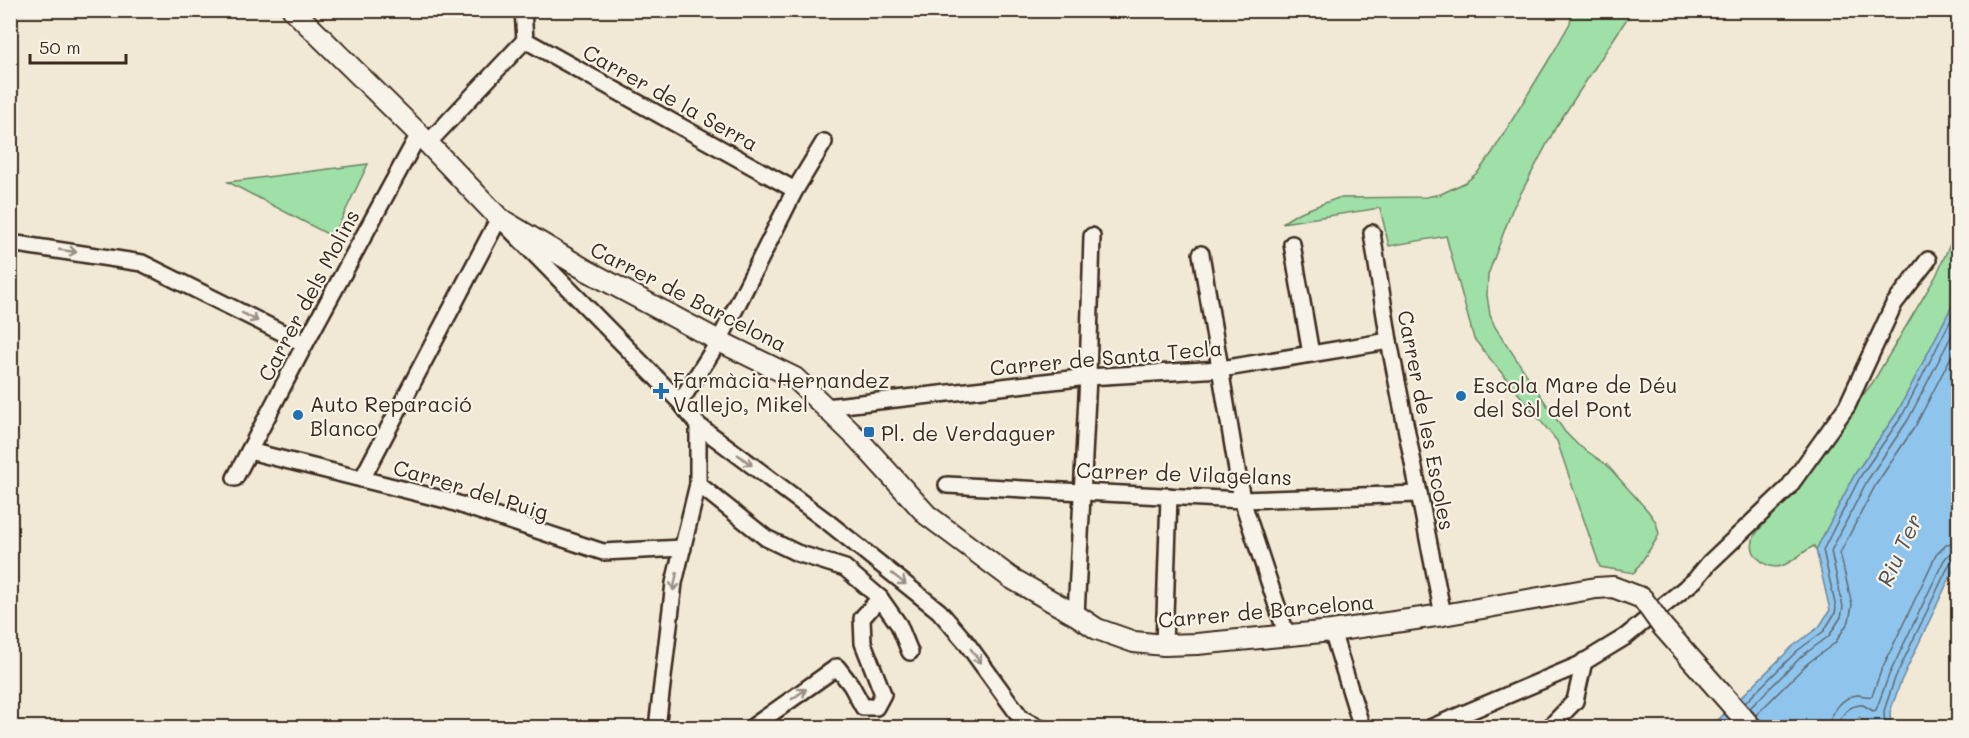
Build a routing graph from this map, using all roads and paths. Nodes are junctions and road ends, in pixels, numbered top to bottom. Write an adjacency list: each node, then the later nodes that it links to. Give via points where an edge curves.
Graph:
1 (293, 10): 4 (street, Carrer de Barcelona)
2 (523, 10): 3 (street)
3 (525, 40): 4 (street); 6 (street, Carrer de la Serra)
4 (424, 138): 7 (street, Carrer de Barcelona); 16 (street, Carrer dels Molins)
5 (824, 142): 6 (street)
6 (795, 190): 14 (street)
7 (499, 218): 14 (street, Carrer de Barcelona); 20 (street); 25 (street)
8 (1372, 233): 15 (street, Carrer de les Escoles)
9 (1092, 236): 19 (street)
10 (10, 243): 16 (street, one-way to 16, via 142,263)
11 (1292, 244): 17 (street)
12 (1201, 254): 18 (street)
13 (1928, 260): 40 (street, via 1894,304 1847,406 1788,488 1695,580 1625,637)
14 (719, 341): 20 (street); 21 (street, Carrer de Barcelona, via 795,378)
15 (1389, 341): 17 (street, Carrer de Santa Tecla); 29 (street, Carrer de les Escoles)
16 (304, 344): 23 (street, Carrer dels Molins)
17 (1311, 354): 18 (street, Carrer de Santa Tecla)
18 (1221, 369): 19 (street, Carrer de Santa Tecla); 31 (street)
19 (1088, 377): 21 (street, Carrer de Santa Tecla); 28 (street)
20 (680, 402): 22 (street)
21 (826, 407): 34 (street, Carrer de Barcelona, via 927,515 1011,578)
22 (698, 425): 26 (street); 43 (street, one-way to 43, via 939,611 1020,718)
23 (249, 451): 24 (street, Carrer dels Molins); 25 (street, Carrer del Puig)
24 (235, 478)
25 (362, 479): 32 (street, Carrer del Puig, via 446,500 603,552)
26 (698, 484): 32 (street); 33 (street, via 766,538 796,553 845,568)
27 (947, 485): 28 (street, Carrer de Vilagelans)
28 (1083, 491): 30 (street, Carrer de Vilagelans); 34 (street)
29 (1419, 494): 31 (street, Carrer de Vilagelans); 35 (street, Carrer de les Escoles)
30 (1169, 496): 31 (street, Carrer de Vilagelans); 38 (street)
31 (1242, 500): 37 (street)
32 (683, 548): 41 (street, one-way to 41, via 674,584)
33 (880, 598): 39 (street, via 899,625); 42 (street, one-way to 33, via 837,667 863,707 876,707 883,694 863,643 862,618)
34 (1076, 615): 38 (street, Carrer de Barcelona, via 1097,629 1134,642)
35 (1443, 615): 36 (street, Carrer de Barcelona); 47 (street, Carrer de Barcelona, bridge, via 1613,587 1642,598)
36 (1332, 631): 37 (street, Carrer de Barcelona); 44 (street)
37 (1287, 636): 38 (street, Carrer de Barcelona)
38 (1164, 645)
39 (910, 652)
40 (1584, 661): 45 (street); 46 (street, via 1575,700)
41 (657, 728)
42 (751, 728)
43 (1040, 728)
44 (1362, 728)
45 (1430, 728)
46 (1549, 728)
47 (1752, 728)

